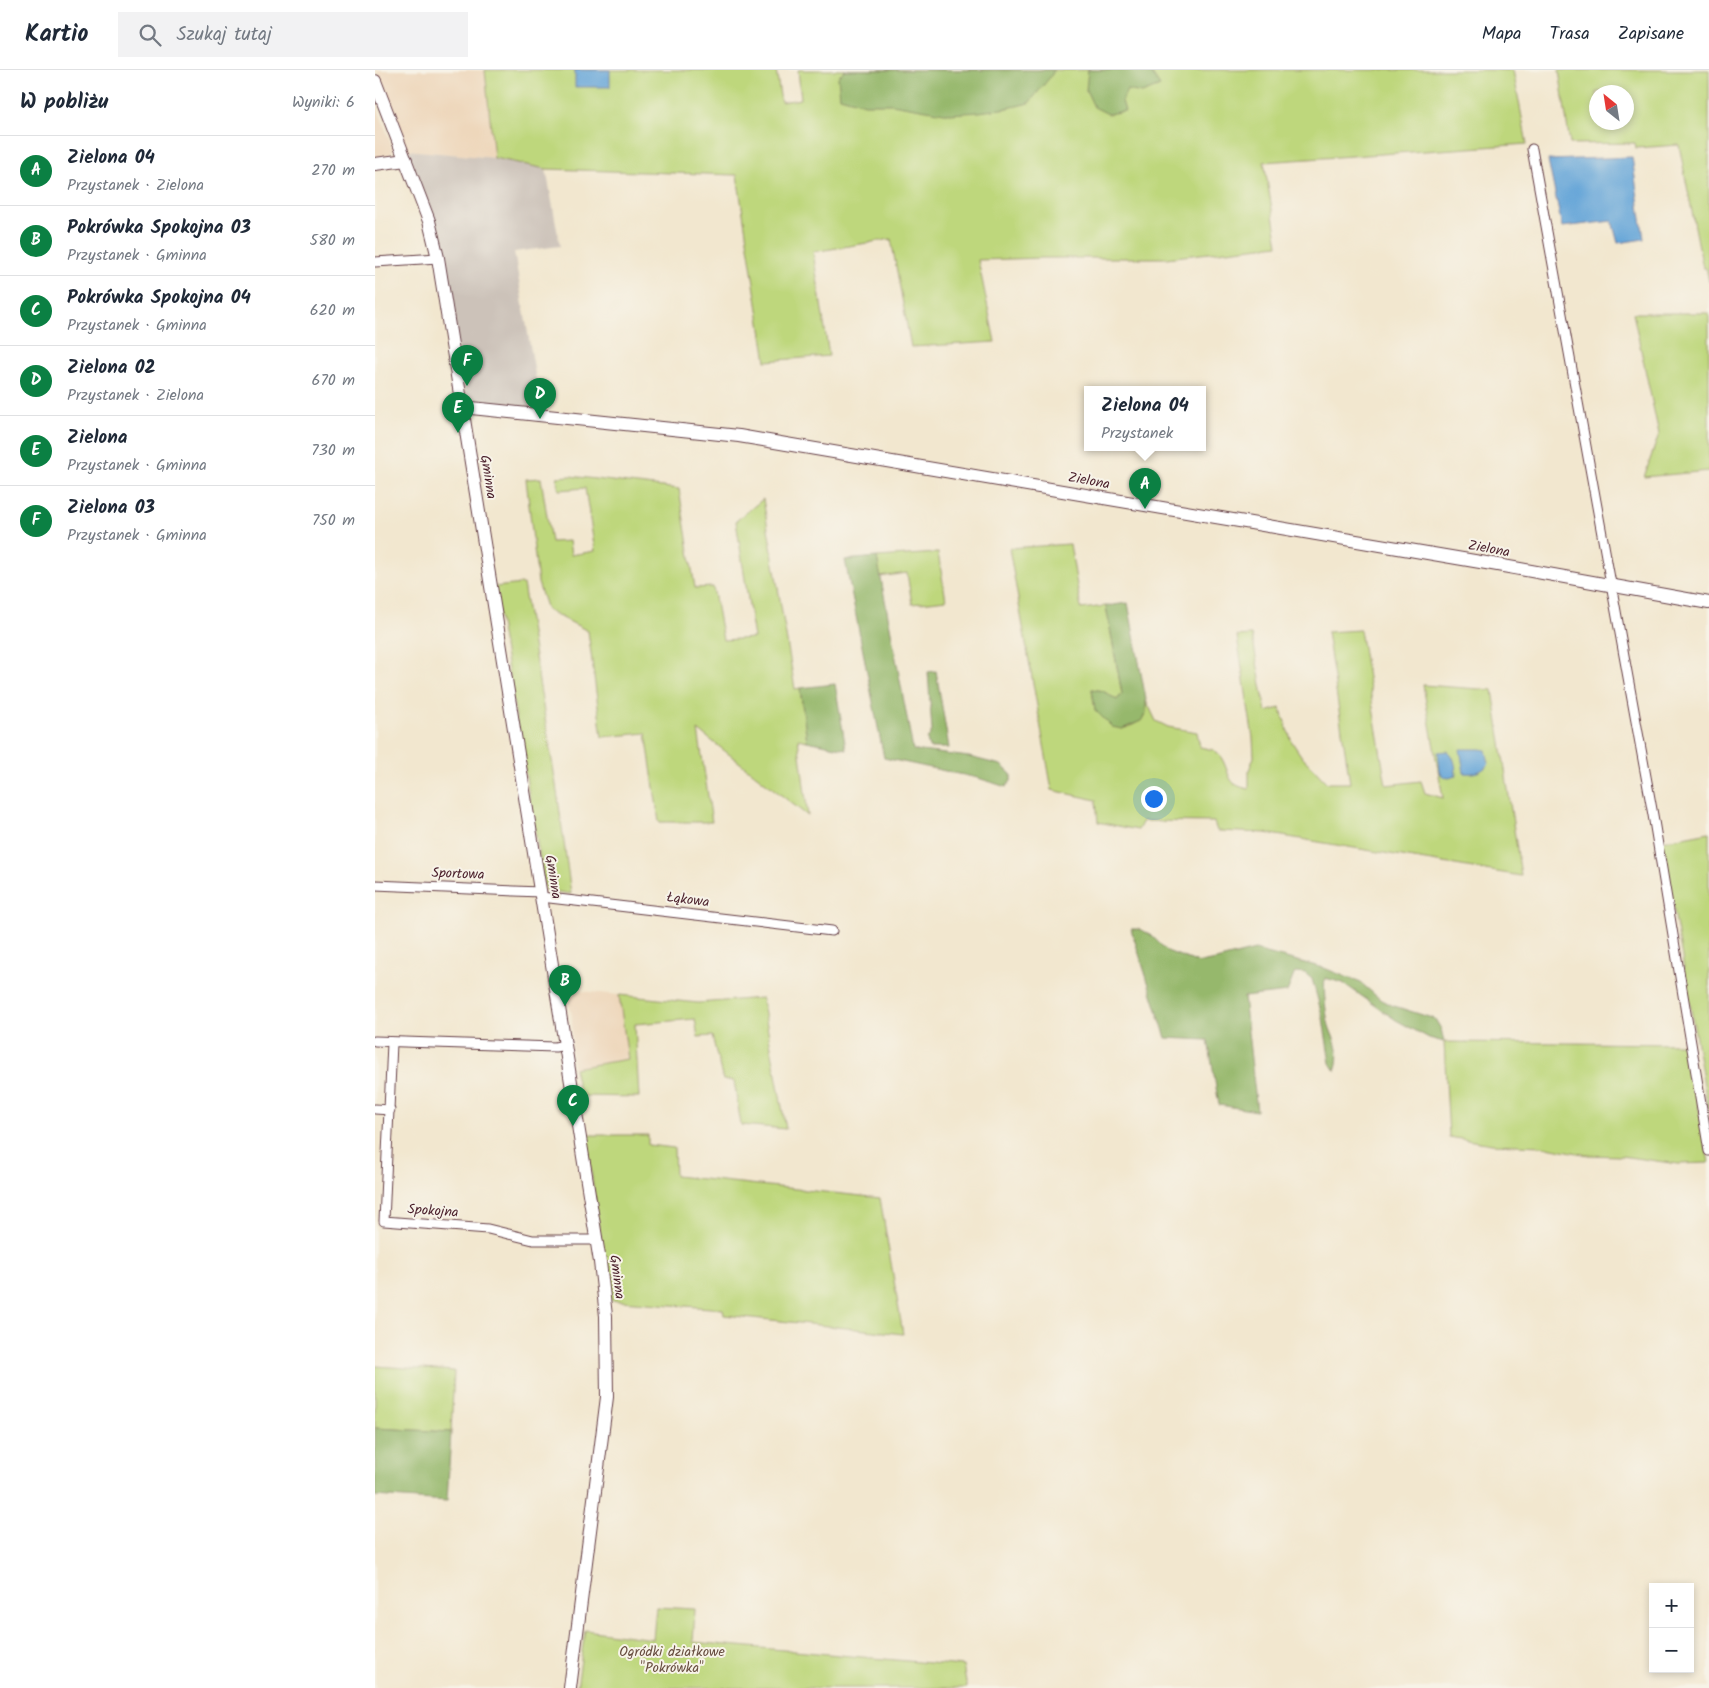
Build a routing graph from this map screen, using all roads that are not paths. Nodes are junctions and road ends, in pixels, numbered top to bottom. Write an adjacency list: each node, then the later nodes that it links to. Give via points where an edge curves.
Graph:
1 (375, 81): 3 (main road, Gminna)
2 (1532, 149): 8 (street)
3 (406, 160): 4 (main road); 5 (main road, Gminna, via 429,221)
4 (375, 164)
5 (438, 258): 6 (street); 7 (main road, Gminna)
6 (375, 262)
7 (462, 407): 8 (main road, Zielona, via 739,436); 11 (main road, Gminna)
8 (1612, 586): 9 (main road, Zielona); 18 (street)
9 (1709, 603)
10 (375, 885): 11 (street, Sportowa)
11 (541, 894): 12 (street, Łąkowa); 15 (main road, Gminna)
12 (832, 931)
13 (375, 1041): 14 (street)
14 (393, 1043): 15 (street); 17 (street, Spokojna)
15 (565, 1045): 20 (main road, Gminna)
16 (375, 1109): 17 (street)
17 (390, 1110): 19 (street, Spokojna)
18 (1709, 1151)
19 (379, 1217): 20 (street, Spokojna, via 384,1221 488,1229 533,1240)
20 (597, 1240): 21 (main road, Gminna, via 606,1316 607,1398)
21 (570, 1688)

